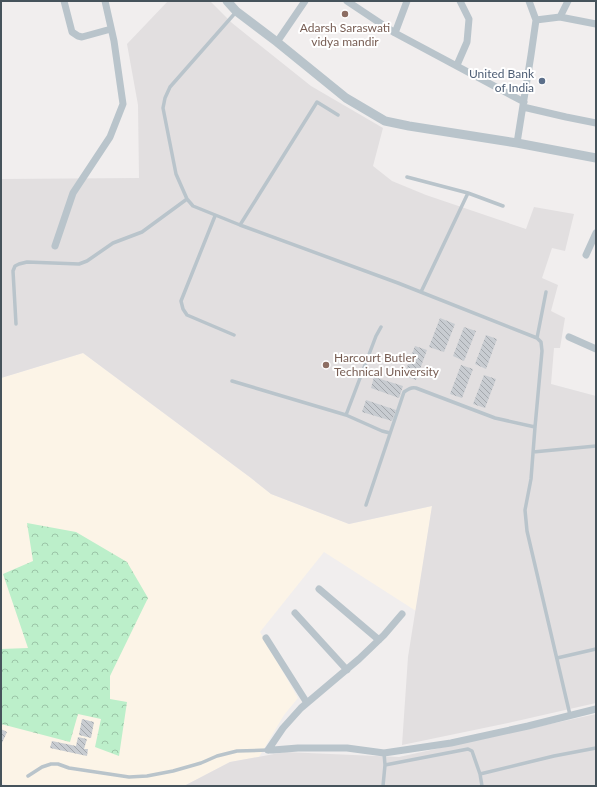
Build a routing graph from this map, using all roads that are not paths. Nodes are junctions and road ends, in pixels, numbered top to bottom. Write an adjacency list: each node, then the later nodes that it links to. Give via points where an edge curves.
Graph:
1 (64, 1): 14 (street, via 72,32 78,36)
2 (105, 1): 14 (street)
3 (227, 1): 10 (street)
4 (305, 1): 16 (street)
5 (347, 1): 15 (street)
6 (407, 1): 15 (street)
7 (460, 1): 17 (street, via 469,19 467,42)
8 (529, 1): 12 (street)
9 (568, 1): 11 (street)
10 (236, 11): 16 (street); 25 (lane, via 170,87 165,98 163,108 176,174)
11 (560, 17): 12 (street); 13 (street)
12 (536, 20): 18 (street)
13 (596, 24)
14 (111, 29): 30 (street, via 123,104 110,137 73,193)
15 (395, 33): 17 (street)
16 (277, 42): 21 (street, via 346,98 385,121)
17 (457, 66): 18 (street)
18 (523, 104): 20 (street); 21 (street)
19 (338, 115): 28 (lane, via 317,102)
20 (596, 123)
21 (517, 143): 22 (street)
22 (596, 158)
23 (406, 176): 24 (lane)
24 (468, 192): 26 (lane); 32 (lane)
25 (187, 199): 27 (lane, via 192,206); 34 (lane, via 142,232 113,243 87,261 79,264 27,262 15,266 13,271)
26 (502, 206)
27 (215, 216): 28 (lane); 36 (lane, via 181,301 187,316)
28 (240, 225): 32 (lane)
29 (596, 233): 31 (street)
30 (55, 246)
31 (586, 255)
32 (421, 292): 38 (lane)
33 (546, 292): 38 (lane)
34 (16, 324)
35 (381, 326): 41 (lane)
36 (234, 336)
37 (569, 337): 39 (street)
38 (537, 338): 42 (lane, via 541,342 542,351)
39 (596, 349)
40 (232, 382): 41 (lane)
41 (346, 415): 43 (lane)
42 (535, 427): 43 (lane, via 494,418 412,388 404,392); 45 (lane)
43 (390, 433): 46 (lane)
44 (596, 446): 45 (lane)
45 (533, 452): 53 (lane, via 525,510 527,531)
46 (366, 505)
47 (319, 589): 51 (street)
48 (295, 613): 54 (street)
49 (402, 614): 51 (street)
50 (266, 638): 55 (street)
51 (379, 640): 54 (street)
52 (596, 649): 53 (lane)
53 (557, 658): 57 (lane)
54 (347, 670): 55 (street)
55 (307, 703): 59 (street, via 283,728)
56 (596, 709): 57 (street)
57 (570, 715): 60 (street, via 450,743)
58 (596, 748): 62 (lane)
59 (268, 750): 60 (street, via 347,748); 63 (lane, via 237,751 173,771 147,776 129,777 51,764)
60 (384, 753): 61 (lane)
61 (385, 765): 62 (lane, via 468,749 472,751); 64 (lane)
62 (480, 774): 65 (lane)
63 (28, 776)
64 (383, 786)
65 (482, 786)

